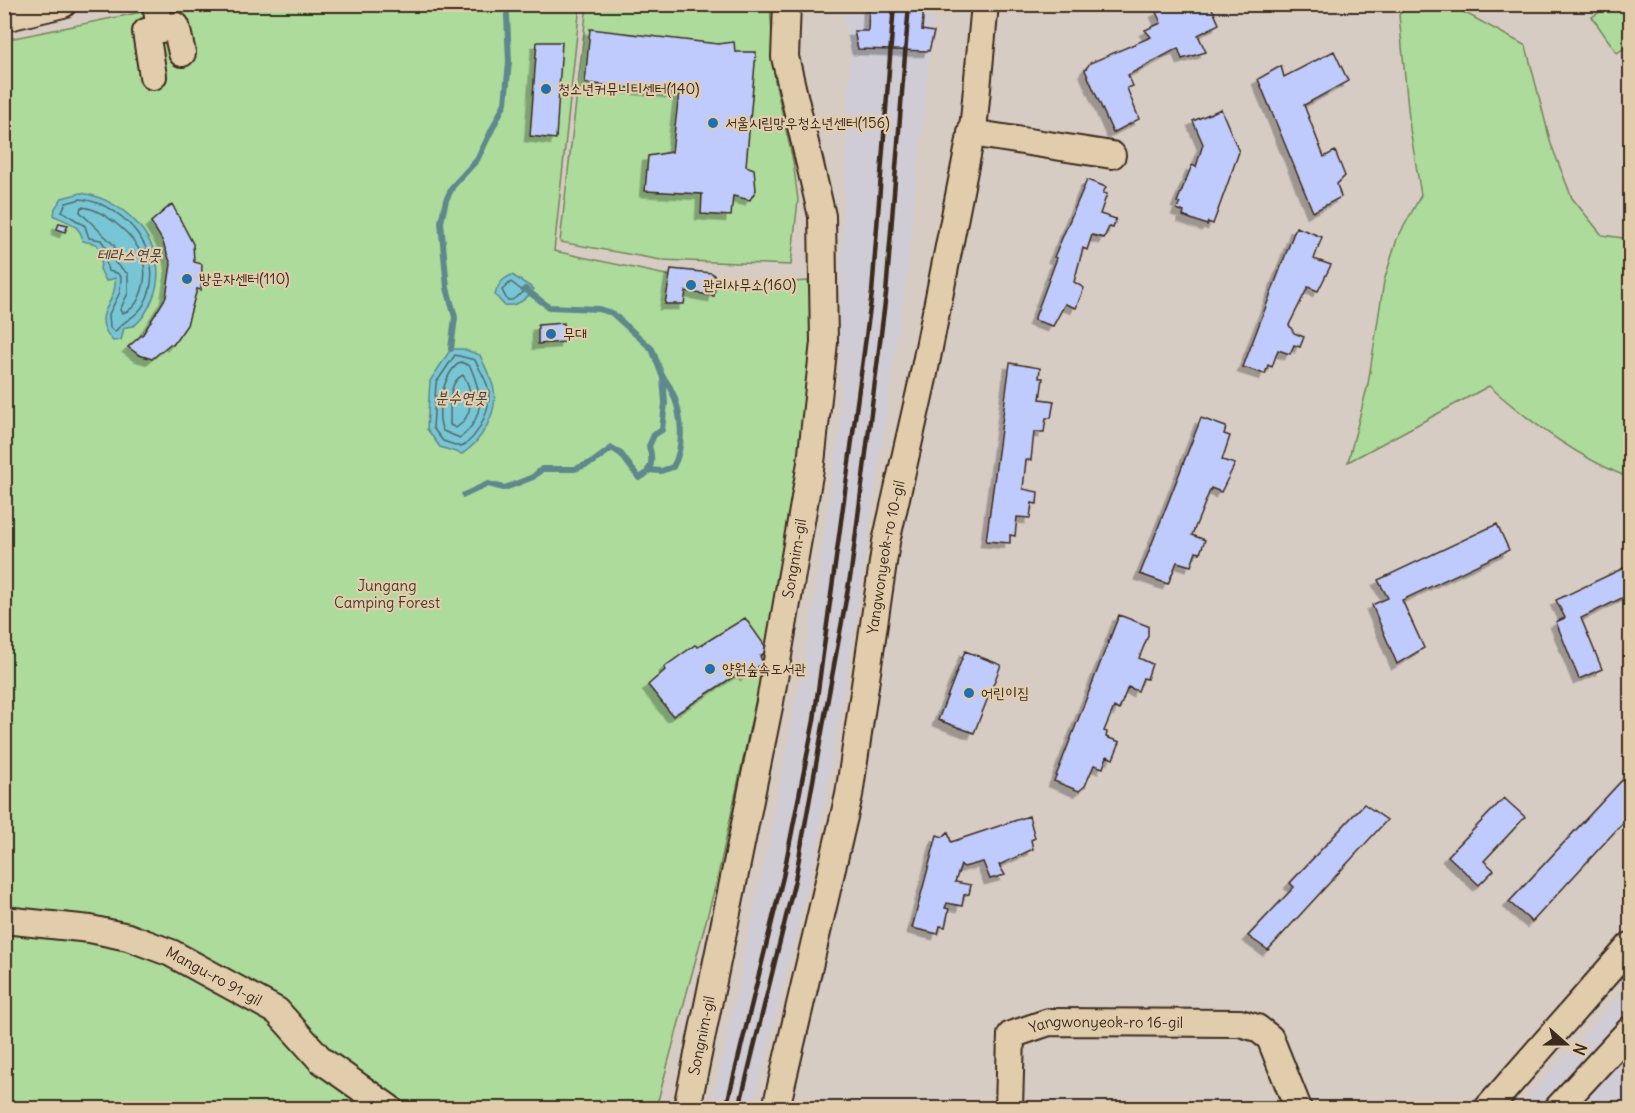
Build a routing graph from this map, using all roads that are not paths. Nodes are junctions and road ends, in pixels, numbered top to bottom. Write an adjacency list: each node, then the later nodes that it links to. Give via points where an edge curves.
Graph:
1 (63, 4): 5 (street)
2 (787, 4): 14 (street, Songnim-gil, via 785,57 822,216 824,342 811,463 774,679)
3 (985, 4): 8 (street, Yangwonyeok-ro 10-gil)
4 (158, 16): 6 (street, via 176,26); 7 (street, via 146,32)
5 (4, 18)
6 (182, 53)
7 (153, 76)
8 (971, 133): 9 (street); 15 (street, Yangwonyeok-ro 10-gil, via 886,542 849,795)
9 (1112, 155)
10 (4, 920): 13 (street, Mangu-ro 91-gil, via 90,929 128,937 171,953 277,1011 321,1060)
11 (1630, 946): 18 (street)
12 (1630, 1030): 19 (street)
13 (389, 1108)
14 (687, 1108)
15 (776, 1108)
16 (1009, 1108): 17 (street, Yangwonyeok-ro 16-gil, via 1011,1035 1049,1022 1240,1023 1257,1028 1270,1038)
17 (1298, 1108)
18 (1488, 1108)
19 (1558, 1108)

